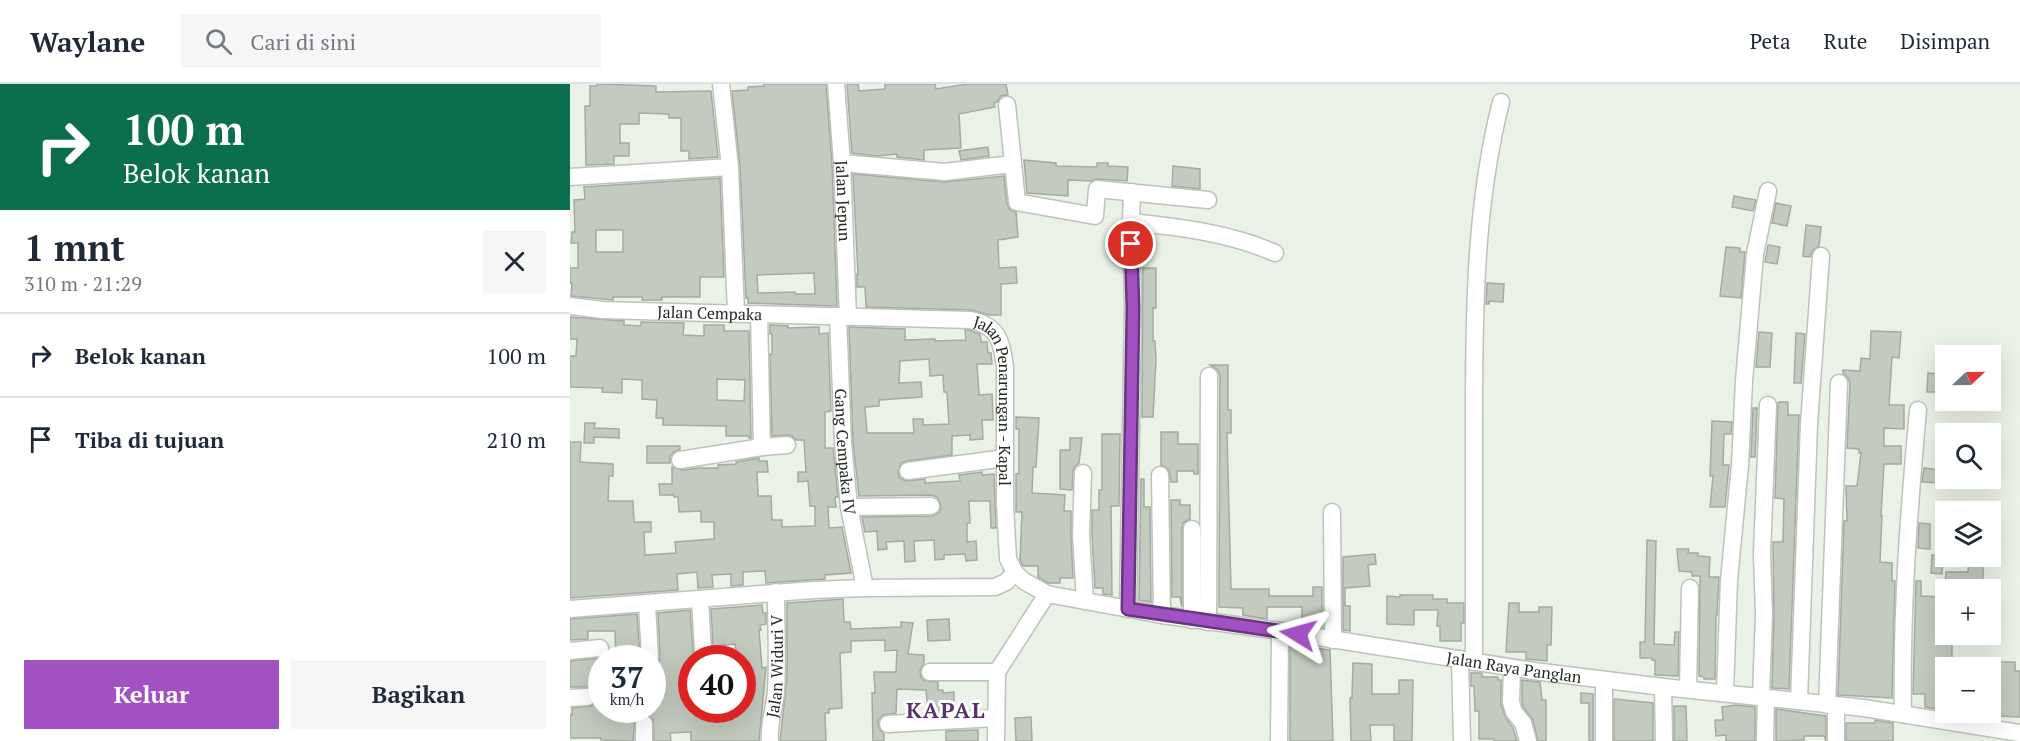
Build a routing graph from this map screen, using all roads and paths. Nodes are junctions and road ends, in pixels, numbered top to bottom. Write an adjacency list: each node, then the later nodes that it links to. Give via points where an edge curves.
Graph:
1 (721, 84): 7 (street)
2 (836, 84): 5 (street, Jalan Jepun)
3 (1501, 102): 53 (street, via 1491,141 1482,209 1476,292)
4 (1007, 105): 6 (street)
5 (842, 163): 6 (street, via 945,172); 18 (street, Jalan Jepun)
6 (1012, 164): 10 (street, via 1017,202 1095,216 1097,189)
7 (730, 167): 8 (street); 16 (street)
8 (570, 177)
9 (1768, 191): 60 (street, via 1754,265 1744,381)
10 (1132, 192): 11 (street); 12 (street)
11 (1208, 200)
12 (1131, 222): 13 (street, via 1225,236); 44 (street)
13 (1275, 253)
14 (1821, 256): 62 (street, via 1809,424)
15 (570, 306): 16 (street, Jalan Cempaka)
16 (736, 313): 17 (street, Jalan Cempaka)
17 (759, 314): 18 (street, Jalan Cempaka); 24 (street)
18 (843, 317): 25 (street, Jalan Penarungan - Kapal, via 970,320 995,332 1005,367); 31 (street, Gang Cempaka IV, via 843,443)
19 (1209, 376): 46 (street)
20 (1839, 383): 63 (street)
21 (1768, 405): 61 (street, via 1762,553)
22 (1918, 410): 64 (street, via 1906,577)
23 (787, 445): 24 (street)
24 (762, 447): 26 (street)
25 (1005, 458): 27 (street); 34 (street, Jalan Penarungan - Kapal, via 1006,548)
26 (680, 460)
27 (908, 471)
28 (1083, 473): 41 (street)
29 (1160, 475): 45 (street)
30 (931, 506): 31 (street)
31 (849, 507): 36 (street, Gang Cempaka IV)
32 (1332, 512): 48 (street)
33 (1192, 529): 46 (street)
34 (1015, 573): 35 (street); 38 (street, Jalan Raya Panglan)
35 (995, 587): 36 (street); 38 (street, via 1006,592)
36 (865, 588): 39 (street)
37 (1690, 588): 59 (street)
38 (1040, 591): 41 (street, Jalan Raya Panglan); 56 (street)
39 (776, 592): 40 (street); 68 (street, Jalan Widuri V, via 776,679)
40 (700, 600): 42 (street); 50 (street)
41 (1085, 602): 44 (street, Jalan Raya Panglan)
42 (647, 604): 43 (street); 49 (street)
43 (570, 609)
44 (1128, 609): 45 (street, Jalan Raya Panglan)
45 (1162, 615): 46 (street, Jalan Raya Panglan)
46 (1200, 621): 47 (street, Jalan Raya Panglan)
47 (1280, 631): 48 (street, Jalan Raya Panglan); 70 (street)
48 (1333, 640): 53 (street, Jalan Raya Panglan)
49 (649, 645)
50 (703, 645)
51 (588, 649): 52 (street)
52 (570, 651)
53 (1467, 660): 54 (street, Jalan Raya Panglan); 71 (street)
54 (1512, 668): 57 (street, Jalan Raya Panglan); 72 (street, via 1511,702)
55 (930, 672): 56 (street)
56 (997, 672): 65 (street)
57 (1604, 681): 58 (street, Jalan Raya Panglan); 73 (street)
58 (1663, 687): 59 (street, Jalan Raya Panglan); 74 (street)
59 (1688, 689): 60 (street, Jalan Raya Panglan)
60 (1725, 693): 61 (street, Jalan Raya Panglan)
61 (1764, 697): 62 (street, Jalan Raya Panglan); 75 (street)
62 (1799, 701): 63 (street, Jalan Raya Panglan)
63 (1831, 706): 64 (street, Jalan Raya Panglan); 76 (street)
64 (1903, 714): 67 (street, Jalan Raya Panglan)
65 (996, 718): 66 (street); 69 (street)
66 (888, 724)
67 (2020, 732)
68 (770, 741)
69 (996, 741)
70 (1279, 741)
71 (1462, 741)
72 (1528, 741)
73 (1604, 741)
74 (1664, 741)
75 (1765, 741)
76 (1836, 741)

